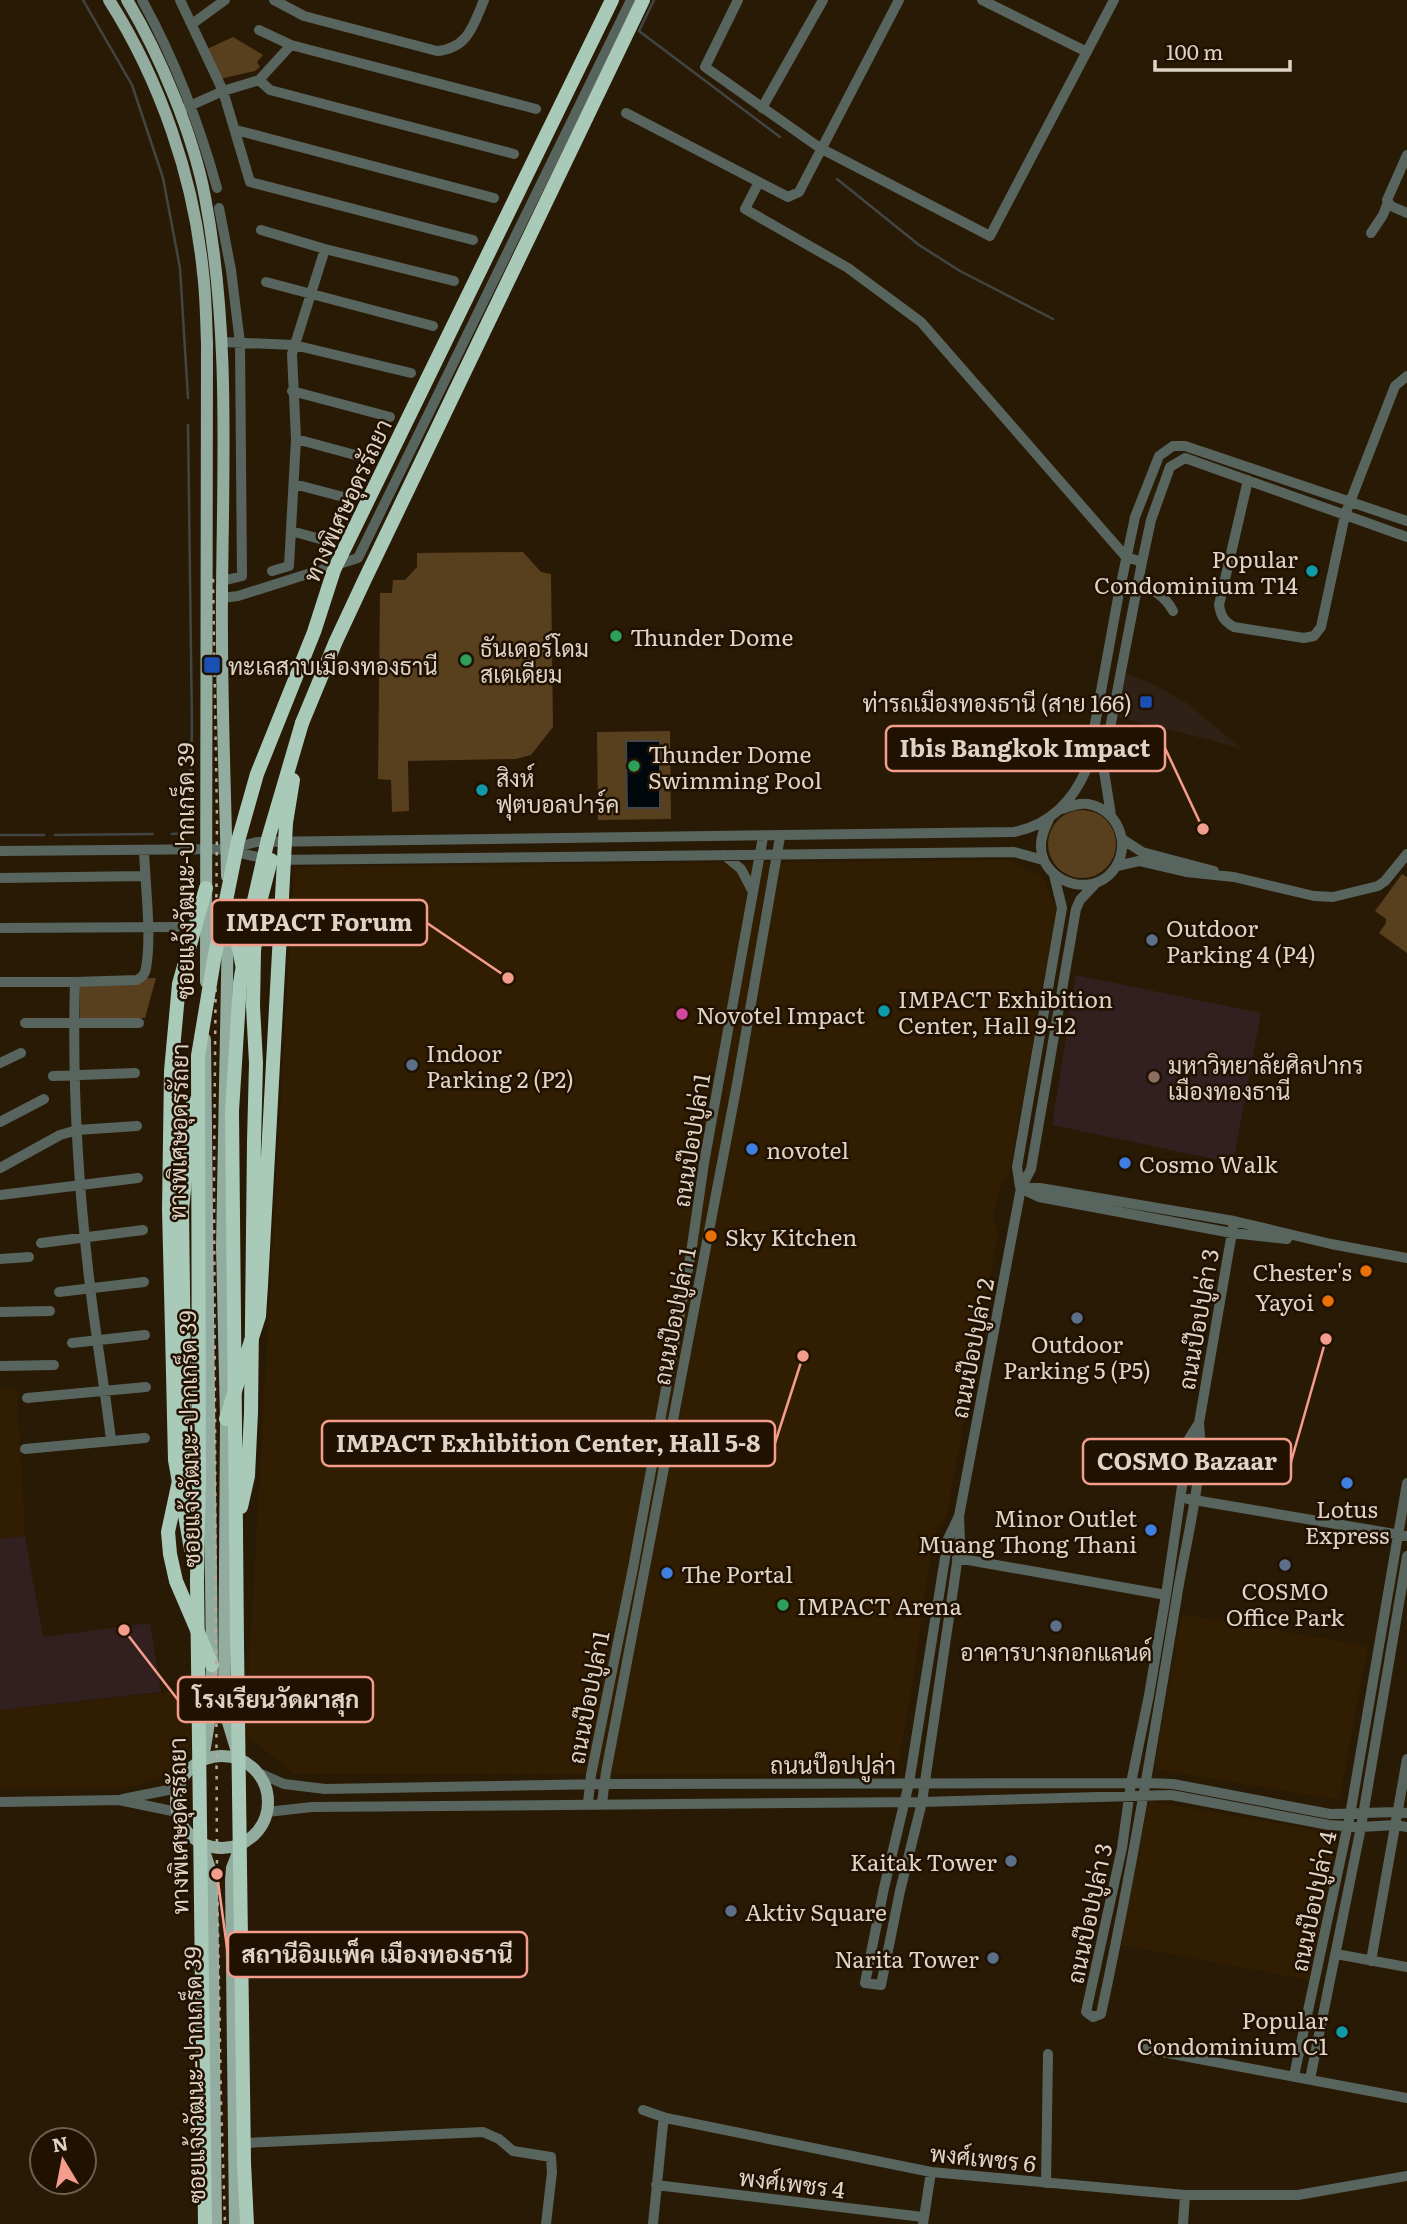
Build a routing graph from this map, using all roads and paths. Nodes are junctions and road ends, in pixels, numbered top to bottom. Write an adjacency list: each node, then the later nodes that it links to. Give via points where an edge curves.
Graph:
1 (109, 0): 83 (main road, ซอยแจ้งวัฒนะ-ปากเกร็ด 39, via 166,115 190,197 203,272 207,343)
2 (127, 0): 25 (main road, ซอยแจ้งวัฒนะ-ปากเกร็ด 39)
3 (142, 0): 22 (street)
4 (180, 0): 16 (street)
5 (225, 0): 16 (street)
6 (274, 0): 7 (street, via 304,16 437,51 450,50 464,41)
7 (484, 0)
8 (612, 0): 110 (highway, ทางพิเศษอุดรรัถยา, bridge, via 334,570 257,774 238,841)
9 (631, 0): 70 (street, via 358,558)
10 (643, 0): 74 (highway, via 365,579)
11 (738, 0): 23 (street, via 705,67)
12 (823, 0): 23 (street)
13 (899, 0): 28 (street)
14 (982, 0): 19 (street)
15 (1114, 0): 19 (street)
16 (192, 24): 21 (street)
17 (259, 30): 18 (street)
18 (291, 45): 20 (street); 24 (street)
19 (1087, 52): 28 (street, via 990,236)
20 (259, 80): 21 (street); 29 (street, via 270,90)
21 (223, 91): 22 (street); 27 (street)
22 (191, 105): 25 (street); 32 (street)
23 (762, 108): 28 (street)
24 (536, 109)
25 (178, 111): 45 (main road, ซอยแจ้งวัฒนะ-ปากเกร็ด 39, via 205,195)
26 (626, 113): 31 (street)
27 (236, 130): 33 (street); 39 (street, via 250,182)
28 (820, 148): 31 (street, via 799,192 789,197)
29 (514, 154)
30 (1407, 155): 34 (street)
31 (760, 182): 65 (street, via 745,209 848,268 920,323)
32 (217, 188)
33 (494, 198)
34 (1388, 202): 36 (street); 38 (street)
35 (219, 208): 46 (street)
36 (1407, 213)
37 (261, 230): 40 (street)
38 (1371, 233)
39 (474, 240)
40 (326, 249): 41 (street); 43 (street)
41 (454, 281)
42 (266, 282): 43 (street)
43 (312, 294): 44 (street); 47 (street)
44 (433, 326)
45 (223, 342): 46 (street); 68 (main road, ซอยแจ้งวัฒนะ-ปากเกร็ด 39)
46 (240, 343): 47 (street); 68 (street, via 242,576)
47 (294, 345): 48 (street); 50 (street)
48 (411, 373)
49 (1407, 376): 59 (street, via 1395,386)
50 (292, 391): 51 (street); 52 (street)
51 (390, 417)
52 (296, 439): 54 (street); 57 (street)
53 (1173, 446): 55 (street); 59 (street, via 1185,446); 65 (street, via 1159,456 1135,517)
54 (370, 459)
55 (1177, 461): 56 (street, via 1185,458); 66 (street, via 1170,467 1151,520)
56 (1248, 480): 60 (street); 60 (street, via 1219,605 1225,622 1234,626 1304,638 1319,632)
57 (293, 484): 58 (street); 62 (street)
58 (351, 499)
59 (1350, 501): 60 (street); 61 (street)
60 (1345, 515): 63 (street)
61 (1407, 521)
62 (291, 531): 64 (street); 67 (street, via 289,566)
63 (1407, 537)
64 (331, 542)
65 (1126, 557): 66 (street); 72 (street)
66 (1142, 562): 69 (street)
67 (272, 571)
68 (222, 581): 70 (main road, ซอยแจ้งวัฒนะ-ปากเกร็ด 39)
69 (1138, 583): 71 (street, via 1158,593); 73 (street)
70 (222, 598): 81 (main road, ซอยแจ้งวัฒนะ-ปากเกร็ด 39)
71 (1173, 611)
72 (1102, 689): 73 (street); 75 (street, via 1087,768)
73 (1117, 691): 76 (street, via 1103,765)
74 (302, 723): 146 (highway, bridge, via 286,823 259,1316); 155 (highway, bridge, via 268,839 240,983 232,1111)
75 (1061, 809): 76 (street, via 1087,804); 77 (street)
76 (1111, 815): 80 (street)
77 (1049, 819): 78 (street, via 1014,832); 90 (street, via 1042,832)
78 (780, 836): 79 (street); 86 (street, ถนนป๊อปปูล่า 1)
79 (762, 837): 81 (street, via 257,842); 85 (street, ถนนป๊อปปูล่า1)
80 (1122, 839): 91 (street); 94 (street, via 1142,852)
81 (227, 849): 83 (street); 89 (street); 99 (main road, ซอยแจ้งวัฒนะ-ปากเกร็ด 39)
82 (144, 850): 83 (street); 84 (street); 93 (street)
83 (205, 850): 97 (main road, ซอยแจ้งวัฒนะ-ปากเกร็ด 39)
84 (0, 851)
85 (760, 854): 86 (street); 88 (street); 98 (street, ถนนป๊อปปูล่า1)
86 (779, 854): 90 (street, via 1014,852); 174 (street, ถนนป๊อปปูล่า 1)
87 (1407, 854): 94 (street, via 1378,886 1332,897)
88 (724, 855): 89 (street); 98 (street, via 741,869)
89 (271, 860): 105 (highway, via 260,902)
90 (1043, 860): 92 (street)
91 (1117, 866): 94 (street, via 1139,861); 96 (street)
92 (1054, 875): 96 (street, via 1081,886); 122 (street, ถนนป๊อปปูล่า 2, via 1062,908 1017,1167)
93 (145, 877): 95 (street); 100 (street)
94 (1234, 877)
95 (0, 878)
96 (1096, 883): 122 (street, ถนนป๊อปปูล่า 2, via 1076,909 1031,1169)
97 (206, 888): 159 (highway, bridge, via 179,984 171,1071 169,1209 175,1460); 165 (main road, ซอยแจ้งวัฒนะ-ปากเกร็ด 39)
98 (753, 892): 173 (street, ถนนป๊อปปูล่า1, via 691,1253)
99 (228, 923): 105 (highway); 146 (main road, ซอยแจ้งวัฒนะ-ปากเกร็ด 39, via 222,1233)
100 (147, 926): 101 (street); 102 (street); 104 (street, via 144,976 136,981)
101 (177, 927)
102 (0, 928)
103 (0, 982): 104 (street)
104 (75, 982): 108 (street)
105 (253, 1006): 155 (highway, bridge, via 251,1412 248,1476)
106 (25, 1023): 108 (street)
107 (139, 1023): 108 (street)
108 (74, 1024): 114 (street)
109 (20, 1053): 111 (street)
110 (198, 1056): 159 (highway, ทางพิเศษอุดรรัถยา, bridge); 165 (highway, bridge, via 181,1209 185,1453 168,1532 176,1581)
111 (0, 1063)
112 (135, 1073): 114 (street)
113 (54, 1076): 114 (street)
114 (75, 1076): 118 (street)
115 (44, 1099): 116 (street)
116 (0, 1122)
117 (137, 1126): 118 (street)
118 (76, 1130): 119 (street); 121 (street)
119 (0, 1168)
120 (138, 1178): 121 (street)
121 (80, 1186): 123 (street); 127 (street)
122 (1021, 1188): 124 (street); 126 (street, via 1039,1197); 154 (street, ถนนป๊อปปูล่า 2)
123 (0, 1195)
124 (1234, 1221): 126 (street, ถนนป๊อปปูล่า 3); 129 (street)
125 (143, 1230): 127 (street)
126 (1232, 1233): 129 (street); 147 (street, ถนนป๊อปปูล่า 3)
127 (85, 1238): 128 (street); 134 (street)
128 (41, 1243)
129 (1331, 1244): 131 (street)
130 (29, 1257): 132 (street)
131 (1407, 1258)
132 (0, 1259)
133 (144, 1282): 134 (street)
134 (91, 1289): 135 (street); 139 (street)
135 (59, 1292)
136 (50, 1311): 137 (street)
137 (0, 1312)
138 (145, 1335): 139 (street)
139 (97, 1340): 140 (street); 144 (street)
140 (72, 1343)
141 (54, 1364): 142 (street)
142 (0, 1366)
143 (146, 1387): 144 (street)
144 (105, 1391): 145 (street); 149 (street)
145 (27, 1398)
146 (226, 1419): 166 (main road, ซอยแจ้งวัฒนะ-ปากเกร็ด 39, via 224,1709)
147 (1199, 1423): 152 (street, ถนนป๊อปปูล่า 3, via 1189,1438); 153 (street, ถนนป๊อปปูล่า 3, via 1202,1441)
148 (145, 1438): 149 (street)
149 (111, 1440): 150 (street)
150 (25, 1449)
151 (1407, 1483): 156 (street, ถนนป๊อปปูล่า 4)
152 (1180, 1498): 153 (street); 160 (street, ถนนป๊อปปูล่า 3)
153 (1194, 1500): 156 (street); 172 (street, ถนนป๊อปปูล่า 3)
154 (959, 1516): 158 (street, ถนนป๊อปปูล่า 2); 163 (street, ถนนป๊อปปูล่า 2, via 947,1539)
155 (236, 1530): 214 (highway, bridge)
156 (1403, 1535): 161 (street, ถนนป๊อปปูล่า 4)
157 (1407, 1556): 162 (street, ถนนป๊อปปูล่า 4)
158 (957, 1558): 160 (street); 164 (street, ถนนป๊อปปูล่า 2)
159 (197, 1581): 221 (highway, ทางพิเศษอุดรรัถยา, bridge)
160 (1166, 1595): 171 (street, ถนนป๊อปปูล่า 3)
161 (1381, 1634): 162 (street); 189 (street, ถนนป๊อปปูล่า 4)
162 (1393, 1636): 188 (street, ถนนป๊อปปูล่า 4)
163 (930, 1652): 164 (street); 170 (street, ถนนป๊อปปูล่า 2)
164 (944, 1654): 175 (street, ถนนป๊อปปูล่า 2)
165 (212, 1665): 168 (main road, ซอยแจ้งวัฒนะ-ปากเกร็ด 39, via 211,1717)
166 (240, 1759): 168 (main road); 169 (main road)
167 (1407, 1759): 187 (street)
168 (202, 1760): 176 (main road, ซอยแจ้งวัฒนะ-ปากเกร็ด 39, via 187,1771)
169 (259, 1773): 173 (street, ถนนป๊อปปูล่า, via 284,1784 325,1789); 186 (main road, via 266,1785)
170 (909, 1783): 174 (street, ถนนป๊อปปูล่า); 175 (street, ถนนป๊อปปูล่า); 180 (street, ถนนป๊อปปูล่า 2)
171 (1131, 1783): 172 (street, ถนนป๊อปปูล่า); 175 (street, ถนนป๊อปปูล่า); 178 (street, ถนนป๊อปปูล่า 3)
172 (1147, 1783): 177 (street, ถนนป๊อปปูล่า 3); 189 (street, ถนนป๊อปปูล่า)
173 (589, 1784): 174 (street, ถนนป๊อปปูล่า); 183 (street, ถนนป๊อปปูล่า1)
174 (604, 1784): 184 (street, ถนนป๊อปปูล่า 1)
175 (925, 1784): 182 (street, ถนนป๊อปปูล่า 2)
176 (178, 1788): 179 (street); 185 (main road)
177 (1144, 1796): 178 (street); 191 (street, via 1171,1795); 197 (street, ถนนป๊อปปูล่า 3)
178 (1129, 1797): 182 (street); 196 (street, ถนนป๊อปปูล่า 3)
179 (119, 1800): 181 (street); 185 (street)
180 (905, 1801): 182 (street, ถนนป๊อปปูล่า); 184 (street, ถนนป๊อปปูล่า); 198 (street, ถนนป๊อปปูล่า 2)
181 (0, 1802)
182 (922, 1802): 199 (street, ถนนป๊อปปูล่า 2)
183 (588, 1803): 184 (street, ถนนป๊อปปูล่า); 186 (street, ถนนป๊อปปูล่า, via 312,1807)
184 (602, 1803)
185 (177, 1812): 194 (main road, ซอยแจ้งวัฒนะ-ปากเกร็ด 39, via 182,1825)
186 (267, 1812): 195 (main road, ซอยแจ้งวัฒนะ-ปากเกร็ด 39, via 258,1831)
187 (1402, 1813): 188 (street, ถนนป๊อปปูล่า); 190 (street)
188 (1363, 1814): 189 (street, ถนนป๊อปปูล่า); 192 (street, ถนนป๊อปปูล่า 4)
189 (1350, 1815): 191 (street, ถนนป๊อปปูล่า 4)
190 (1395, 1825): 192 (street); 193 (street); 203 (street)
191 (1347, 1826): 192 (street); 205 (street, ถนนป๊อปปูล่า 4)
192 (1362, 1827): 202 (street, ถนนป๊อปปูล่า 4)
193 (1407, 1827)
194 (201, 1843): 195 (main road, via 229,1847); 222 (main road, ซอยแจ้งวัฒนะ-ปากเกร็ด 39, via 212,1875)
195 (242, 1843): 223 (main road, ซอยแจ้งวัฒนะ-ปากเกร็ด 39, via 231,1880)
196 (1122, 1848): 197 (street); 200 (street, ถนนป๊อปปูล่า 3)
197 (1134, 1850): 201 (street, ถนนป๊อปปูล่า 3)
198 (884, 1888): 199 (street); 199 (street, ถนนป๊อปปูล่า 2, via 865,1983 881,1984)
199 (900, 1891)
200 (1104, 1933): 201 (street); 201 (street, ถนนป๊อปปูล่า 3, via 1086,2011 1093,2017 1101,2014)
201 (1116, 1944)
202 (1336, 1954): 203 (street); 206 (street, ถนนป๊อปปูล่า 4)
203 (1371, 1961): 204 (street)
204 (1407, 1967)
205 (1315, 1982): 206 (street); 209 (street, ถนนป๊อปปูล่า 4)
206 (1328, 1984): 210 (street, ถนนป๊อปปูล่า 4)
207 (1146, 2049): 209 (street)
208 (1048, 2054): 217 (street)
209 (1294, 2076): 210 (street)
210 (1310, 2080): 211 (street)
211 (1407, 2098)
212 (643, 2110): 213 (street, พงศ์เพชร 6)
213 (666, 2118): 215 (street, พงศ์เพชร 6); 218 (street)
214 (244, 2143): 224 (highway, bridge); 225 (street, via 483,2132 513,2151 551,2157)
215 (931, 2172): 217 (street, พงศ์เพชร 6); 220 (street)
216 (1407, 2176): 219 (street, พงศ์เพชร 6, via 1298,2195)
217 (1046, 2183): 219 (street, พงศ์เพชร 6)
218 (656, 2185): 220 (street, พงศ์เพชร 4); 226 (street)
219 (1185, 2195): 227 (street)
220 (923, 2220)
221 (205, 2224)
222 (216, 2224)
223 (234, 2224)
224 (247, 2224)
225 (545, 2224)
226 (653, 2224)
227 (1183, 2224)

